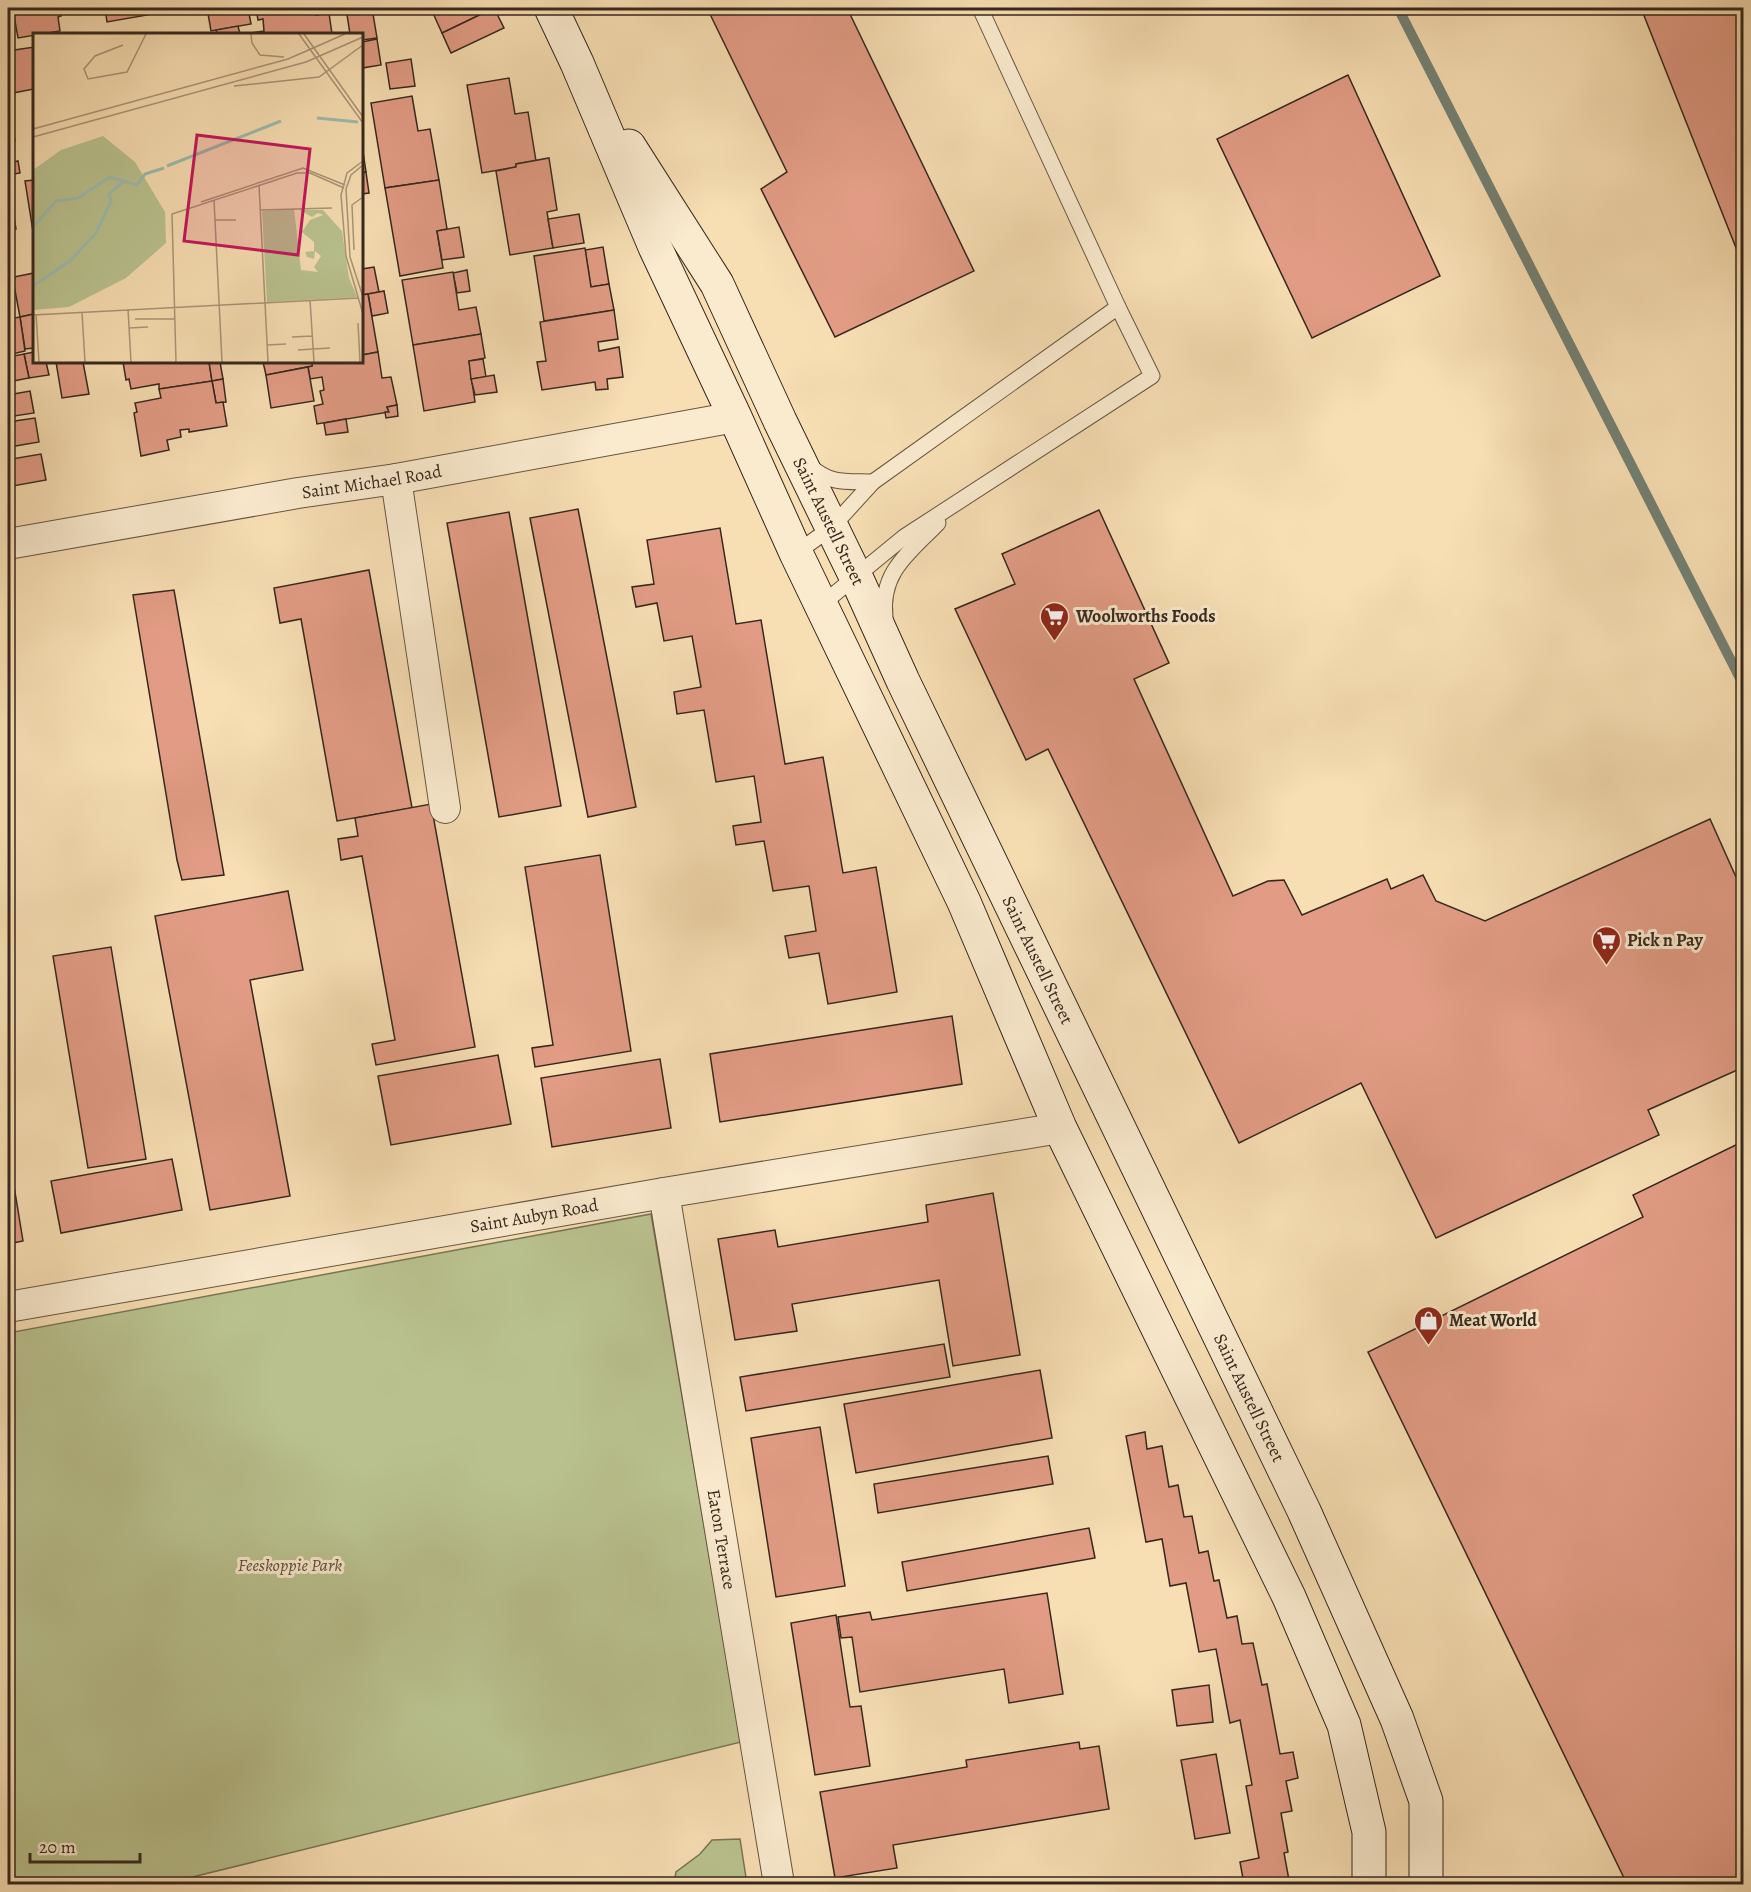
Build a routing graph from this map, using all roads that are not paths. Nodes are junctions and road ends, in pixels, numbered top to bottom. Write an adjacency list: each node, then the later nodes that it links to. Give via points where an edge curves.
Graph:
1 (551, 8): 3 (street, Saint Austell Street)
2 (980, 8): 4 (lane)
3 (577, 63): 5 (street, Saint Austell Street, via 655,247); 6 (street, Saint Austell Street, via 717,284)
4 (1118, 307): 8 (lane); 9 (lane, via 1152,376)
5 (735, 417): 7 (street, Saint Michael Road); 12 (street, Saint Austell Street)
6 (780, 421): 8 (lane, via 819,474 831,480); 10 (street, Saint Austell Street)
7 (396, 479): 11 (street, Saint Michael Road); 16 (street)
8 (873, 482): 10 (lane)
9 (957, 504): 13 (lane, via 904,537); 15 (lane, via 901,561 887,586 883,600 886,639)
10 (831, 528): 12 (lane); 13 (street, Saint Austell Street)
11 (8, 544)
12 (796, 553): 14 (street, Saint Austell Street)
13 (856, 578): 14 (lane); 15 (street, Saint Austell Street)
14 (821, 605): 17 (street, Saint Austell Street, via 964,902)
15 (903, 681): 22 (street, Saint Austell Street, via 1304,1511 1397,1719 1426,1801)
16 (445, 808)
17 (1060, 1128): 18 (street, Saint Aubyn Road); 21 (street, Saint Austell Street, via 1289,1596 1344,1725 1370,1832)
18 (664, 1193): 19 (street, Saint Aubyn Road); 20 (street, Eaton Terrace)
19 (8, 1307)
20 (779, 1884)
21 (1369, 1884)
22 (1426, 1884)

